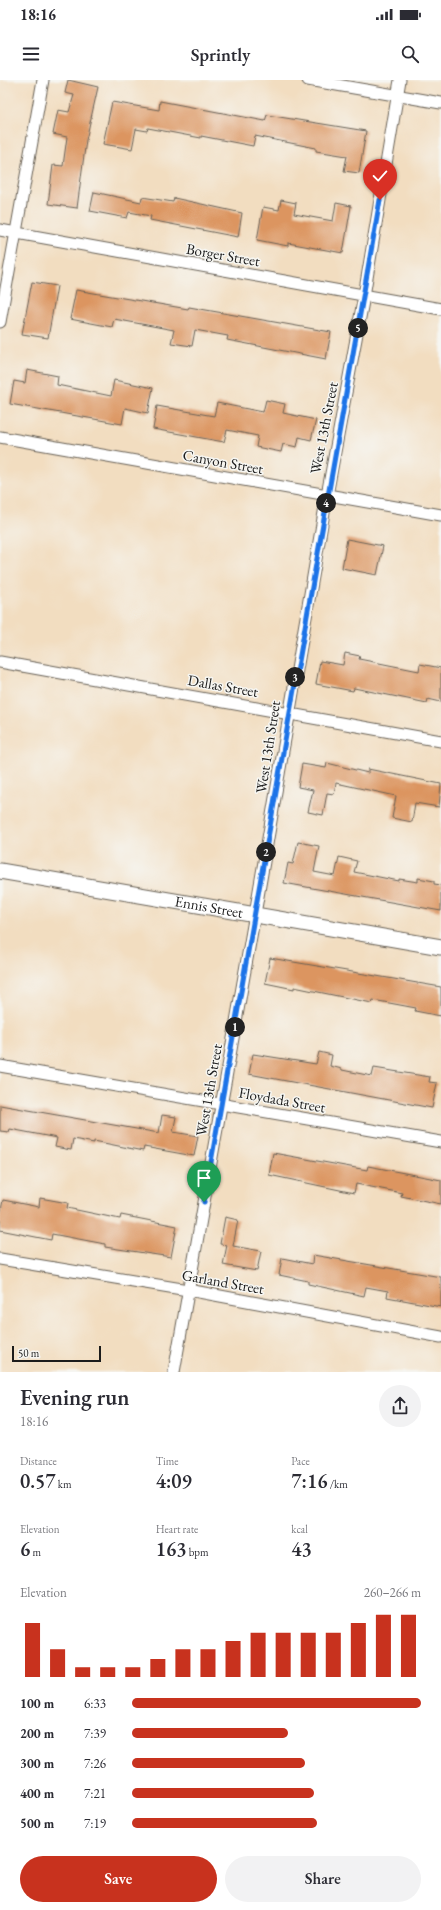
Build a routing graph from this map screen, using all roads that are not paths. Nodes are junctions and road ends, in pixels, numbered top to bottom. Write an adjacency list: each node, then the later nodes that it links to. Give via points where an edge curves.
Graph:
1 (43, 80): 7 (street)
2 (308, 80): 4 (street)
3 (400, 80): 4 (street, West 13th Street)
4 (398, 96): 5 (street); 8 (street, West 13th Street)
5 (441, 103)
6 (0, 230): 7 (street, Borger Street)
7 (15, 232): 8 (street, Borger Street); 10 (street)
8 (364, 296): 9 (street, Borger Street); 12 (street, West 13th Street)
9 (441, 309)
10 (0, 322)
11 (0, 437): 12 (street, Canyon Street)
12 (327, 495): 13 (street, Canyon Street); 15 (street, West 13th Street)
13 (441, 515)
14 (0, 662): 15 (street, Dallas Street)
15 (289, 713): 16 (street, Dallas Street); 18 (street, West 13th Street)
16 (441, 741)
17 (0, 870): 18 (main road, Ennis Street)
18 (256, 914): 19 (main road, Ennis Street); 21 (street, West 13th Street)
19 (441, 947)
20 (0, 1066): 21 (street, Floydada Street)
21 (221, 1104): 22 (street, Floydada Street); 24 (street, West 13th Street)
22 (441, 1142)
23 (0, 1259): 24 (street, Garland Street)
24 (188, 1290): 25 (street, Garland Street); 26 (street, West 13th Street)
25 (441, 1337)
26 (174, 1372)

